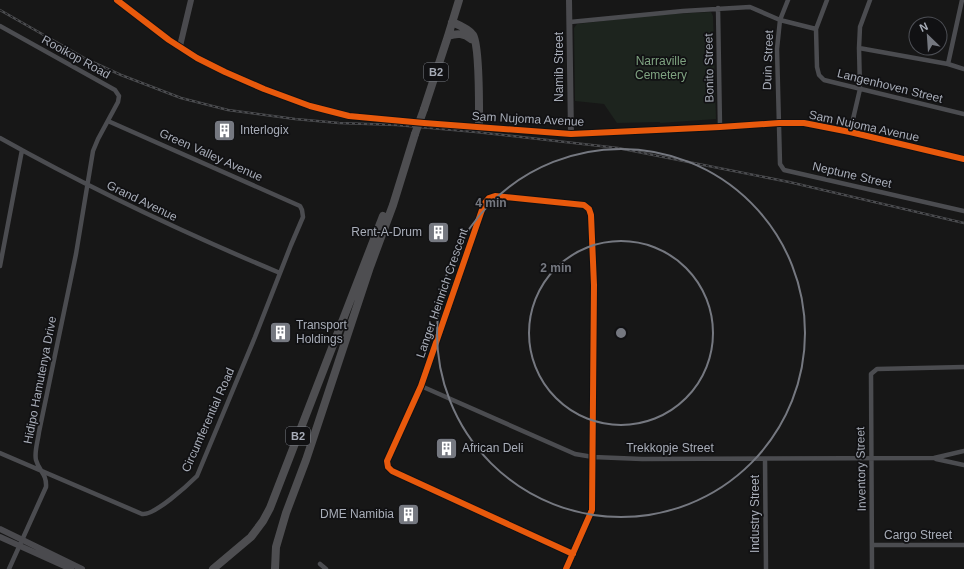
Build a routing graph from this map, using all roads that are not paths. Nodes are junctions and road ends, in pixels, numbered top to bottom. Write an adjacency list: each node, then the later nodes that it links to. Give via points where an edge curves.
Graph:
1 (117, 0): 17 (street, Sam Nujoma Avenue)
2 (191, 0): 17 (street)
3 (460, 0): 11 (highway, B2)
4 (569, 0): 12 (street, Namib Street)
5 (788, 0): 10 (street, Duin Street)
6 (827, 0): 14 (street, Langenhoven Street)
7 (870, 0): 18 (street, via 860,26)
8 (962, 0): 19 (street)
9 (718, 8): 10 (street, via 750,7); 12 (street); 26 (street, Bonito Street)
10 (780, 20): 14 (street); 24 (street, Duin Street, via 777,49)
11 (453, 22): 15 (highway, B2); 16 (highway, via 472,34)
12 (570, 22): 28 (street, Namib Street)
13 (0, 26): 23 (street, Rooikop Road, via 115,90 119,96 118,102)
14 (816, 29): 21 (street, Langenhoven Street, via 816,67 819,75 824,80)
15 (448, 36): 16 (highway, via 463,34); 32 (highway, B2, bridge)
16 (475, 42): 25 (highway)
17 (180, 46): 25 (street, Sam Nujoma Avenue, via 225,72 310,106 335,113)
18 (859, 48): 19 (street); 21 (street)
19 (948, 64): 20 (street)
20 (964, 68)
21 (860, 89): 22 (street, Langenhoven Street); 27 (street)
22 (964, 114)
23 (108, 121): 33 (street, Rooikop Road, via 94,151); 34 (street, Green Valley Avenue, via 300,206)
24 (779, 123): 26 (street, Sam Nujoma Avenue); 27 (street, Sam Nujoma Avenue, via 804,123); 35 (street, Neptune Street, via 780,164 784,170)
25 (479, 127): 28 (street, Sam Nujoma Avenue)
26 (720, 127): 28 (street, Sam Nujoma Avenue)
27 (850, 132): 31 (street, Sam Nujoma Avenue)
28 (571, 134)
29 (0, 138): 30 (street, Grand Avenue)
30 (22, 150): 33 (street, Grand Avenue); 36 (street)
31 (964, 159)
32 (399, 181): 58 (highway, B2, via 270,508 251,537); 59 (highway, B2, via 393,205 286,513 276,547)
33 (88, 186): 37 (street, Grand Avenue, via 169,225); 47 (street, Hidipo Hamutenya Drive, via 35,455 36,462)
34 (302, 210): 37 (street, Circumferential Road, via 303,217)
35 (964, 210)
36 (0, 266)
37 (280, 273): 47 (street, Circumferential Road, via 197,476 187,487 146,515)
38 (964, 367): 45 (street, Inventory Street, via 874,370 870,378)
39 (422, 386): 42 (street, Trekkopje Street, via 575,454); 42 (street, Langer Heinrich Crescent, via 484,204 489,198 495,196 584,205 589,209 591,216 594,285); 53 (street, Langer Heinrich Crescent, via 387,461 392,472)
40 (964, 451): 43 (street, Trekkopje Street)
41 (0, 453): 47 (street, Circumferential Road)
42 (593, 458): 44 (street, Trekkopje Street); 53 (street, Langer Heinrich Crescent, via 592,510)
43 (934, 458): 45 (street, Trekkopje Street); 46 (street, Trekkopje Street)
44 (765, 459): 45 (street, Trekkopje Street); 62 (street, Industry Street)
45 (871, 459): 51 (street, Inventory Street)
46 (964, 465)
47 (42, 470): 50 (street, Hidipo Hamutenya Drive, via 46,487)
48 (0, 529): 50 (street)
49 (0, 537): 50 (street)
50 (20, 543): 55 (street, Hidipo Hamutenya Drive); 56 (street); 57 (street)
51 (872, 545): 52 (street, Cargo Street); 63 (street, Inventory Street)
52 (964, 545)
53 (573, 554): 61 (street, Langer Heinrich Crescent)
54 (320, 564): 60 (street)
55 (9, 569)
56 (71, 569)
57 (82, 569)
58 (213, 569)
59 (275, 569)
60 (326, 569)
61 (566, 569)
62 (766, 569)
63 (872, 569)

